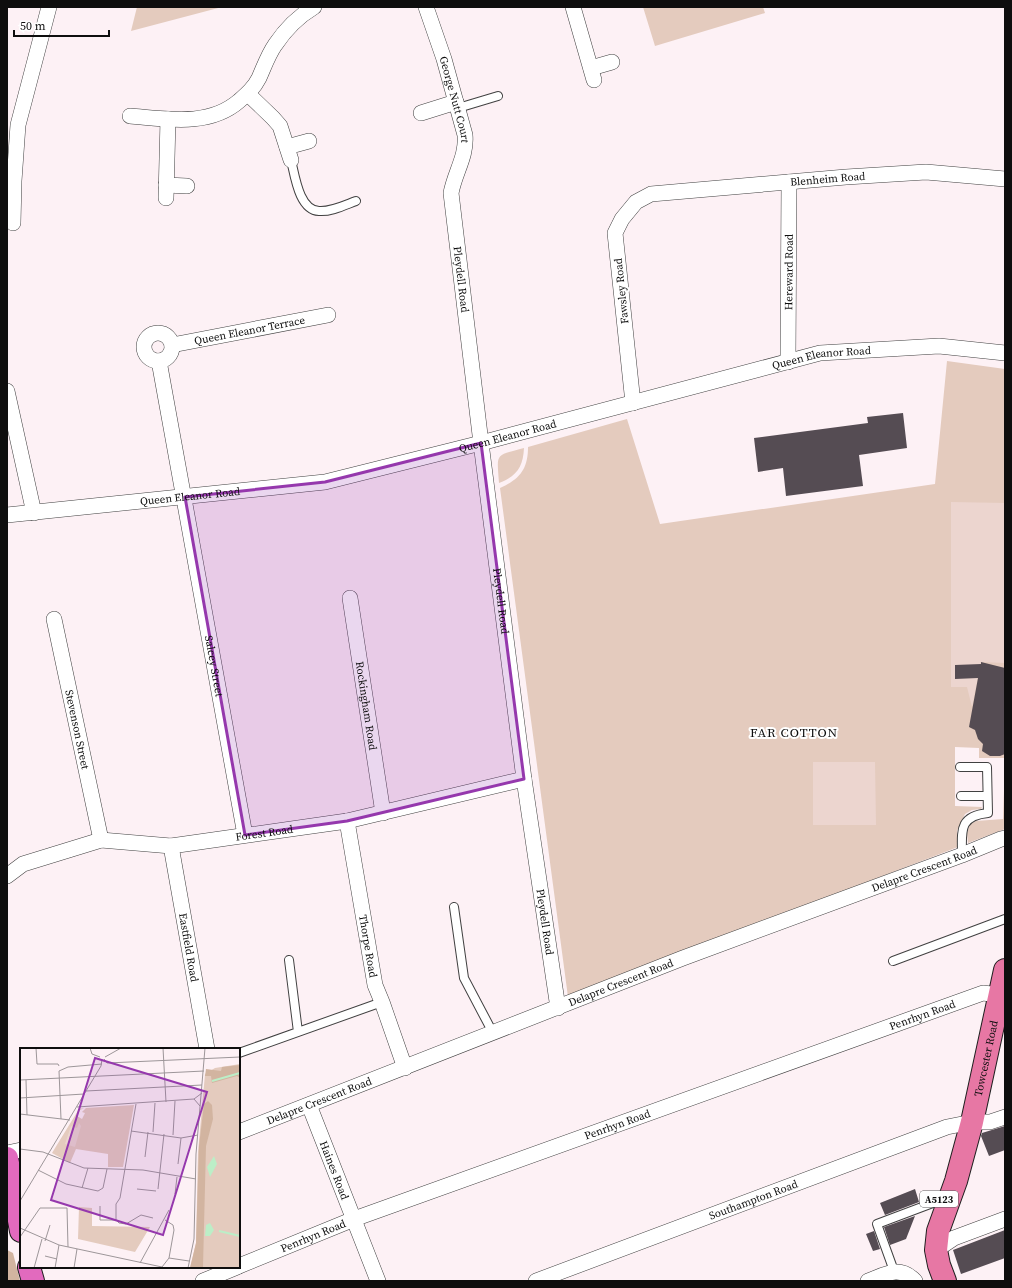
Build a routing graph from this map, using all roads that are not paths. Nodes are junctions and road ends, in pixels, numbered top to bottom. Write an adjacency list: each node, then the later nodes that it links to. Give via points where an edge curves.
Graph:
1 (49, 7): 12 (street)
2 (314, 7): 6 (street, via 302,14 275,45)
3 (426, 7): 8 (street, George Nutt Court)
4 (573, 7): 5 (street, via 593,74)
5 (612, 62)
6 (248, 94): 11 (street, via 232,107 215,115 201,119); 14 (street, via 280,126)
7 (498, 96): 8 (lane)
8 (457, 105): 9 (street); 18 (street, George Nutt Court, via 466,146 453,180)
9 (421, 113)
10 (130, 116): 11 (street)
11 (168, 119): 17 (street, via 166,191)
12 (13, 124): 21 (street)
13 (309, 141): 14 (street)
14 (288, 154): 20 (lane, via 301,198 307,206 319,211)
15 (1005, 179): 16 (street, Blenheim Road, via 926,172)
16 (789, 182): 19 (street, Blenheim Road); 26 (street, Hereward Road)
17 (187, 186)
18 (451, 193): 29 (street, Pleydell Road)
19 (651, 194): 28 (street, Fawsley Road, via 636,202 614,233)
20 (356, 201)
21 (13, 223)
22 (328, 315): 23 (street, Queen Eleanor Terrace)
23 (172, 345): 25 (street, via 170,353); 25 (street, via 170,339 162,333 152,333 145,340 145,354 153,360)
24 (1005, 353): 26 (street, Queen Eleanor Road, via 939,346 820,353)
25 (160, 361): 30 (street)
26 (788, 362): 28 (street, Queen Eleanor Road)
27 (7, 391): 31 (street)
28 (633, 403): 29 (street, Queen Eleanor Road)
29 (481, 443): 30 (street, Queen Eleanor Road, via 325,482); 36 (street, Pleydell Road)
30 (185, 496): 31 (street, Queen Eleanor Road); 41 (street, Salcey Street)
31 (34, 512): 32 (street, Queen Eleanor Road)
32 (7, 515)
33 (350, 598): 39 (street, Rockingham Road)
34 (54, 619): 43 (street, Stevenson Street)
35 (960, 767): 38 (lane, via 987,767)
36 (524, 779): 39 (street, Forest Road); 54 (street, Pleydell Road)
37 (961, 796): 38 (lane)
38 (987, 796): 45 (lane, via 988,813 969,818 962,827)
39 (383, 813): 40 (street, Forest Road)
40 (347, 821): 41 (street, Forest Road); 53 (street, Thorpe Road, via 375,985)
41 (245, 835): 44 (street, Forest Road)
42 (1005, 838): 45 (street, Delapre Crescent Road)
43 (101, 840): 44 (street, Forest Road); 46 (street, Forest Road, via 23,864)
44 (171, 846): 57 (street, Eastfield Road)
45 (962, 855): 54 (street, Delapre Crescent Road, via 683,958)
46 (7, 876)
47 (454, 907): 56 (lane, via 464,978)
48 (1005, 919): 50 (lane)
49 (289, 960): 55 (lane)
50 (893, 961)
51 (1005, 970): 52 (main road, Towcester Road / A5123)
52 (999, 994): 62 (main road, Towcester Road / A5123); 68 (street, Penrhyn Road, via 983,993)
53 (382, 1002): 55 (lane); 59 (street, Thorpe Road)
54 (558, 1008): 56 (street, Delapre Crescent Road)
55 (298, 1032): 58 (lane)
56 (493, 1033): 59 (street, Delapre Crescent Road)
57 (207, 1048)
58 (240, 1053)
59 (405, 1068): 60 (street, Delapre Crescent Road)
60 (310, 1105): 63 (street, Delapre Crescent Road); 68 (street, Haines Road)
61 (1005, 1117): 62 (street, Southampton Road, via 990,1122)
62 (972, 1122): 67 (main road, Towcester Road / A5123); 71 (main road, Towcester Road / A5123, via 956,1181 938,1231); 78 (street, Southampton Road, via 947,1127)
63 (240, 1132)
64 (20, 1150): 65 (street)
65 (7, 1153)
66 (7, 1158): 70 (highway)
67 (938, 1202): 74 (lane, via 877,1224); 80 (main road, Towcester Road / A5123, via 928,1228 925,1266)
68 (354, 1219): 72 (street, Penrhyn Road); 77 (street, Haines Road)
69 (1005, 1219): 71 (street, via 954,1238)
70 (17, 1222)
71 (936, 1250): 81 (main road, Towcester Road / A5123)
72 (240, 1266)
73 (236, 1268): 76 (street, Penrhyn Road)
74 (894, 1271): 75 (street); 79 (street, via 911,1276)
75 (875, 1280)
76 (203, 1281)
77 (378, 1281)
78 (536, 1281)
79 (915, 1281)
80 (928, 1281)
81 (945, 1281)

